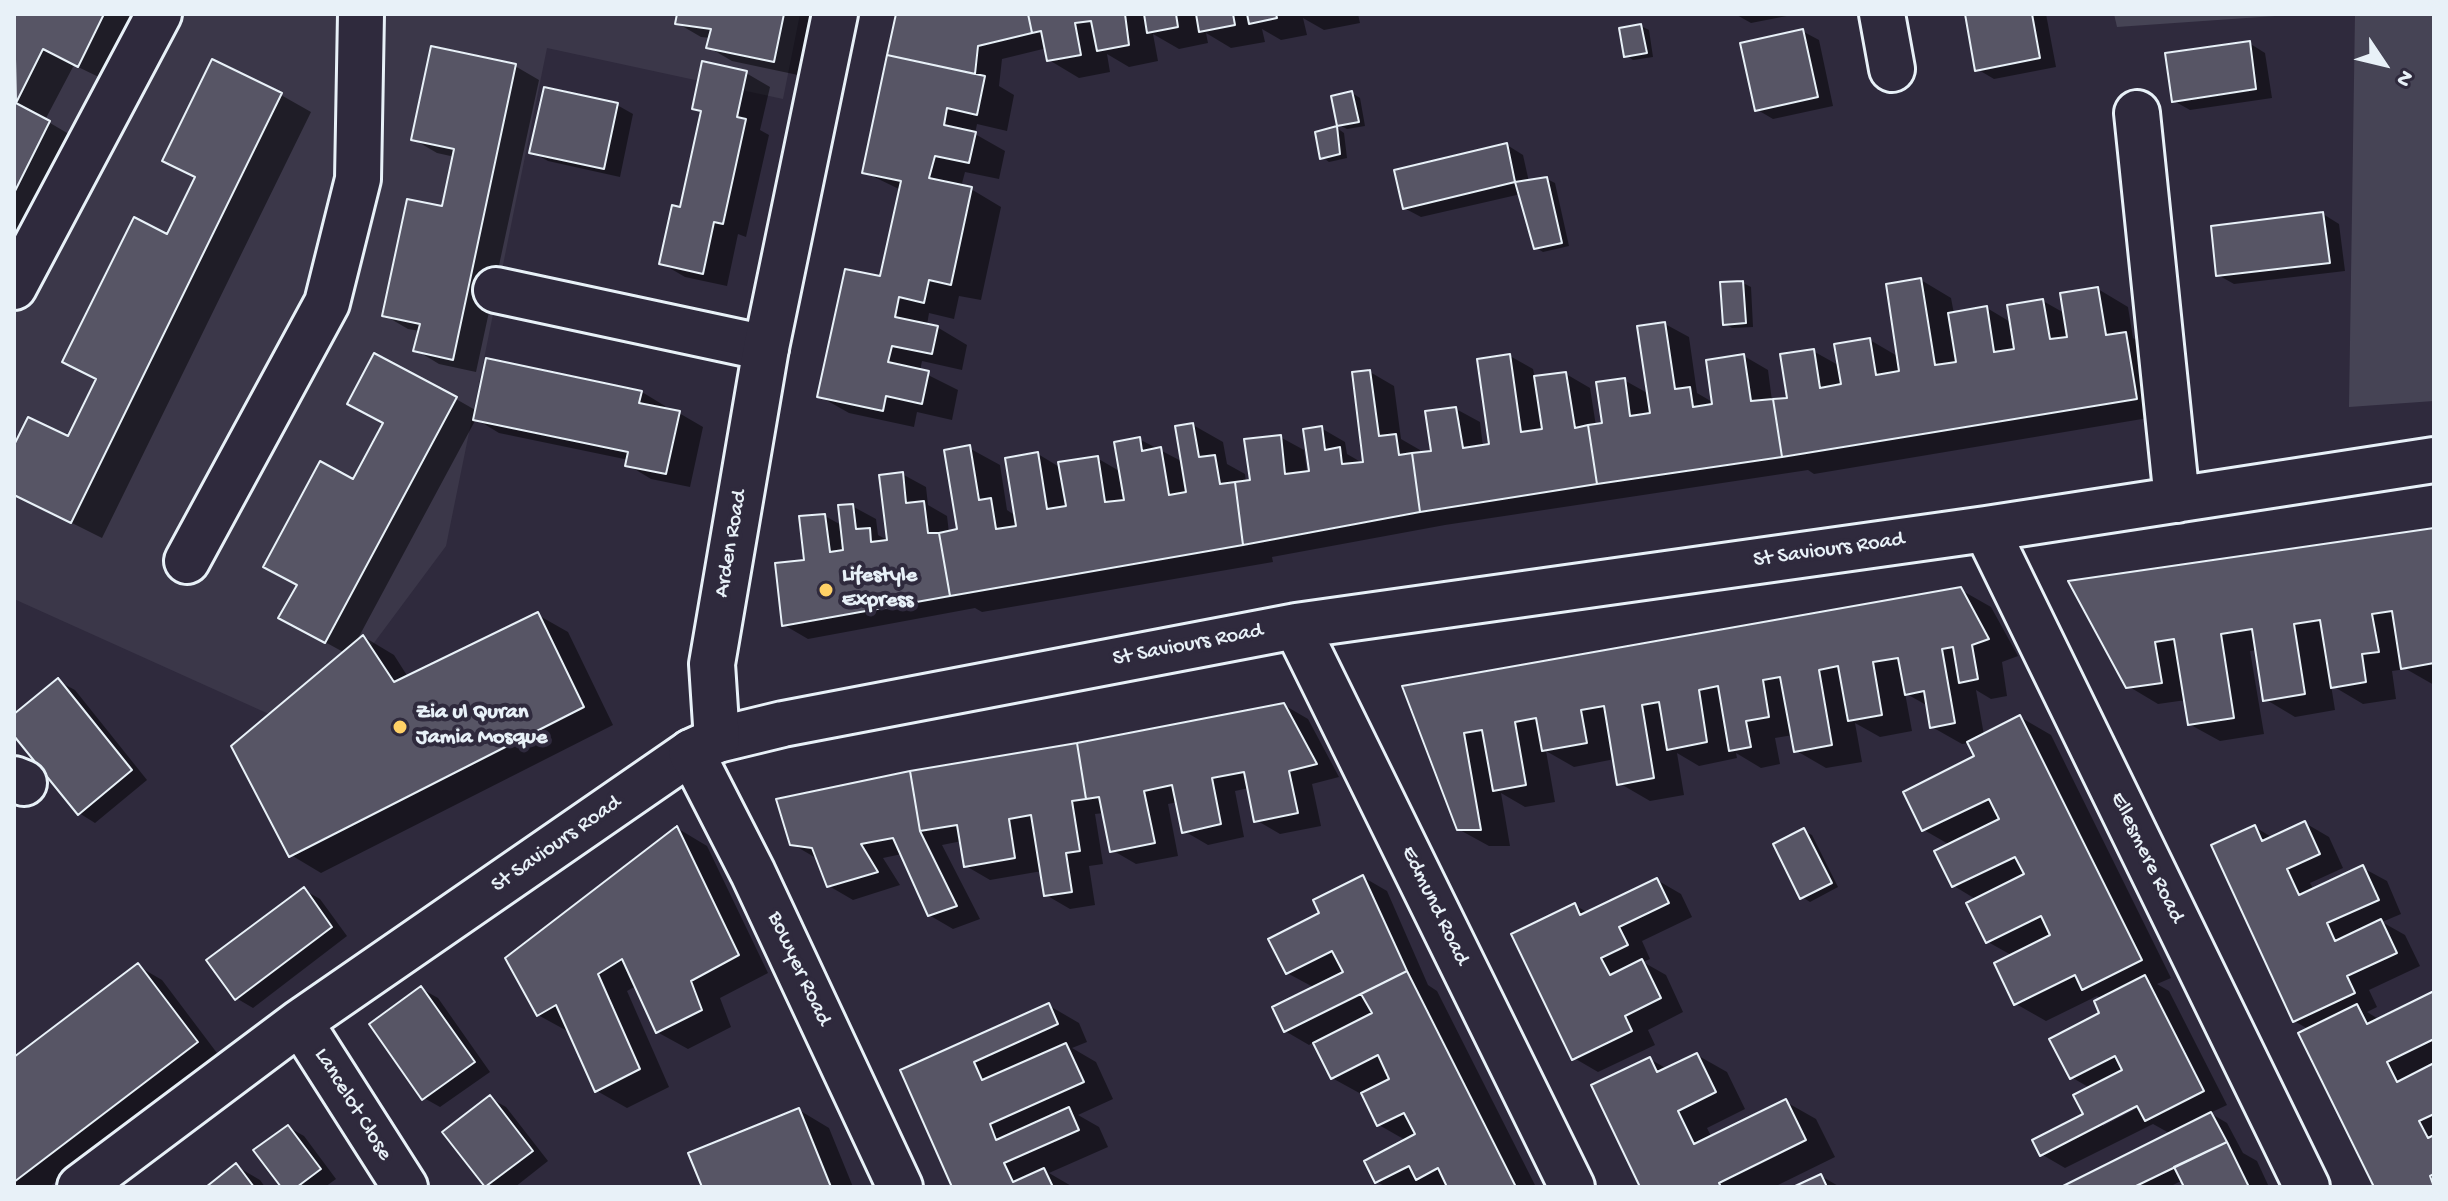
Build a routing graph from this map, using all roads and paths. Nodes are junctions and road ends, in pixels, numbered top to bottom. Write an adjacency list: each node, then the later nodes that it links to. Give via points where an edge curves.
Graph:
1 (159, 14): 7 (street)
2 (361, 14): 13 (street, via 358,179 327,303)
3 (835, 14): 9 (street, Arden Road)
4 (1882, 14): 5 (street)
5 (1892, 69)
6 (2137, 113): 11 (street)
7 (14, 287)
8 (496, 290): 9 (street)
9 (766, 348): 15 (street, Arden Road, via 712,664)
10 (2434, 460): 11 (street, St Saviours Road)
11 (2177, 500): 12 (street, St Saviours Road)
12 (1986, 529): 14 (street, St Saviours Road); 21 (street, Ellesmere Road)
13 (187, 561)
14 (1296, 626): 15 (street, St Saviours Road, via 783,724); 20 (street, Edmund Road)
15 (704, 746): 16 (street, St Saviours Road); 19 (street, Bowyer Road, via 753,873)
16 (300, 1022): 17 (street, St Saviours Road); 18 (street, Lancelot Close)
17 (80, 1187)
18 (405, 1187)
19 (900, 1187)
20 (1572, 1187)
21 (2307, 1187)

